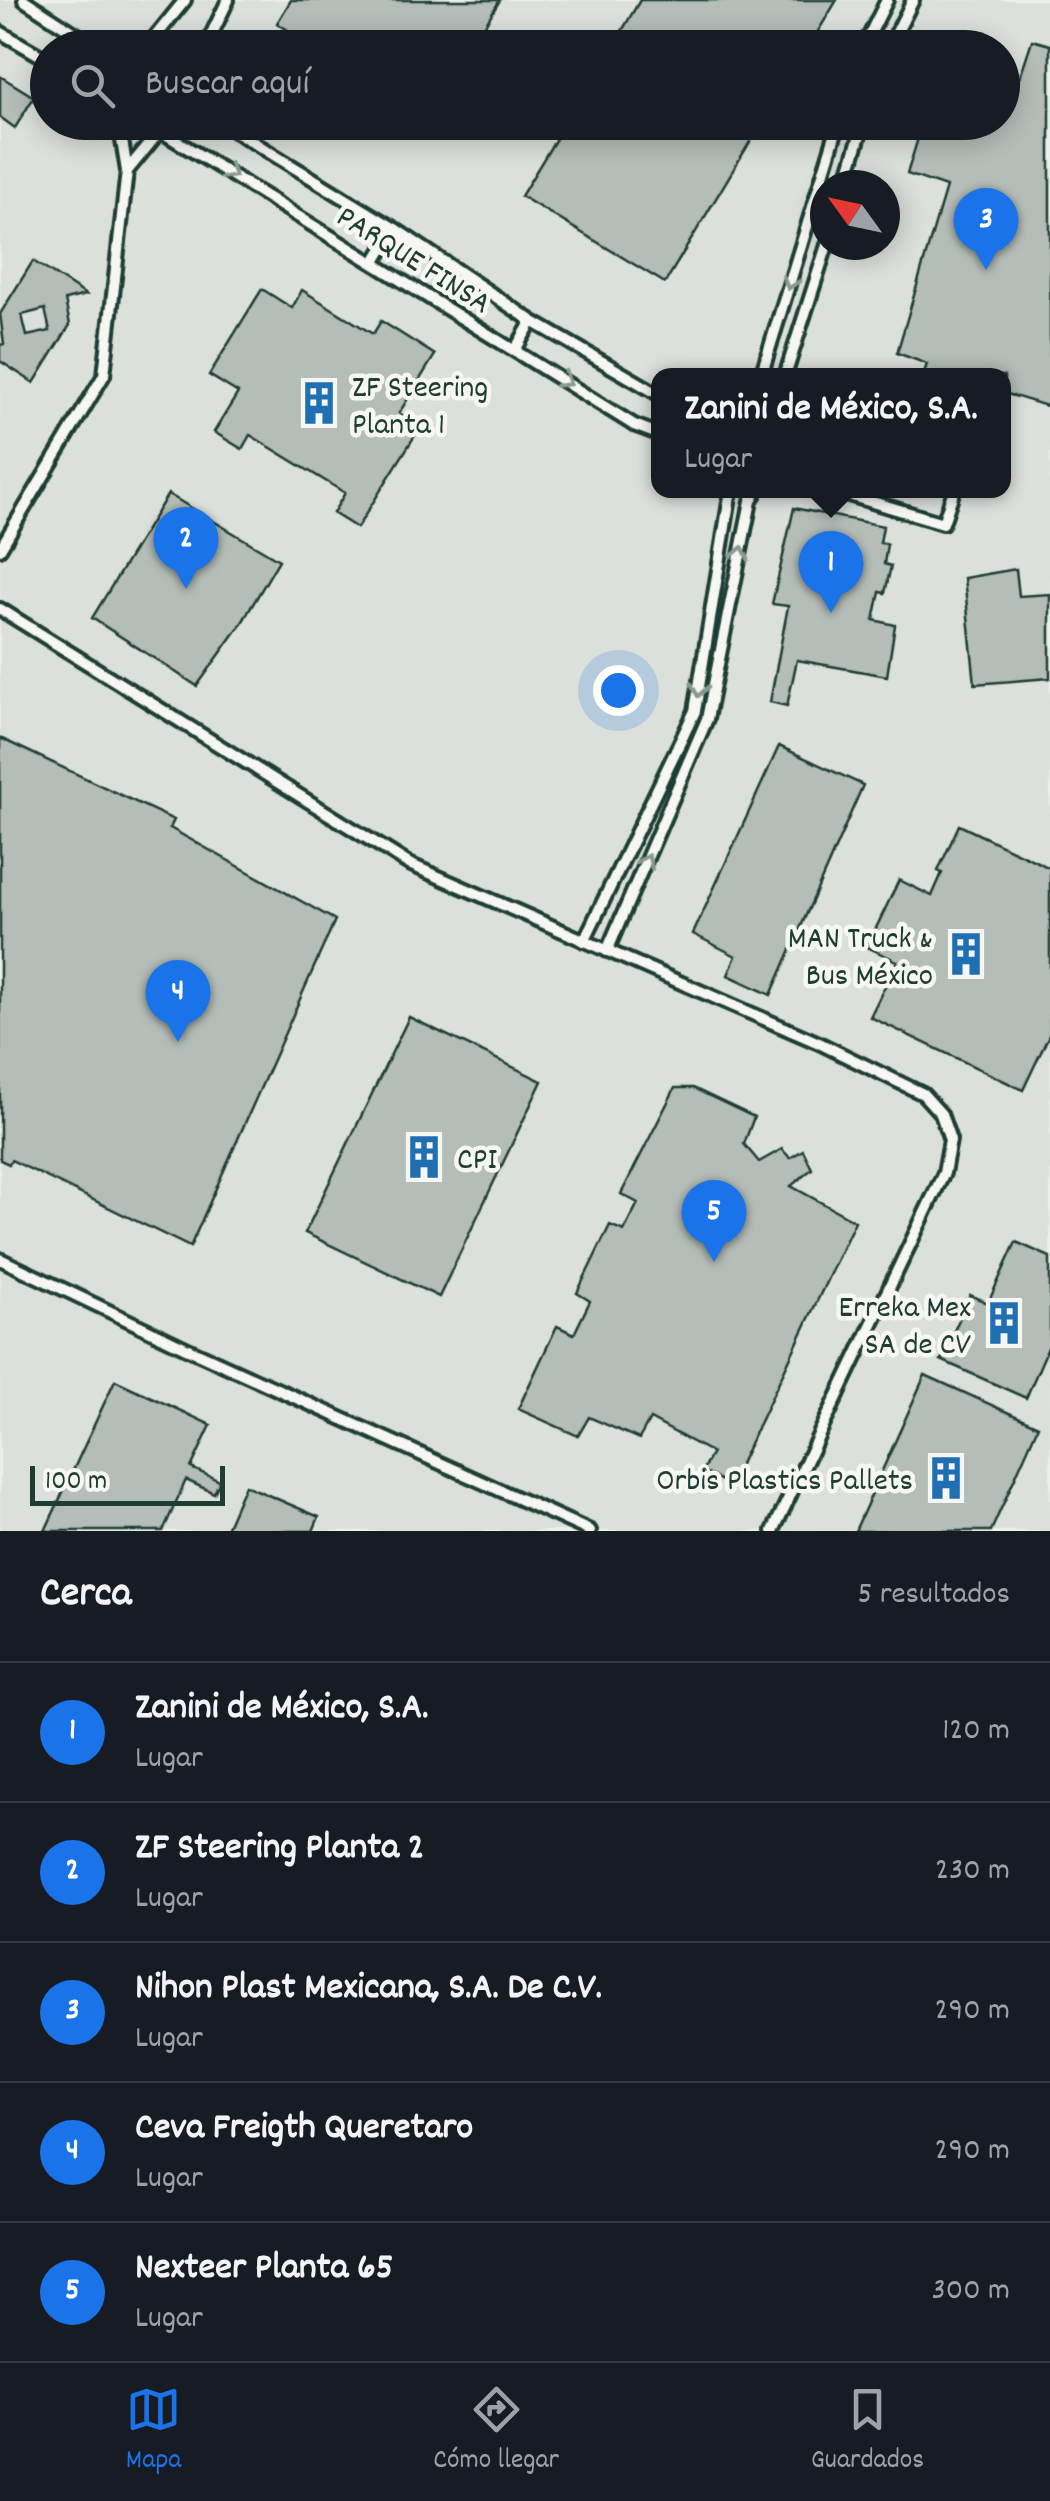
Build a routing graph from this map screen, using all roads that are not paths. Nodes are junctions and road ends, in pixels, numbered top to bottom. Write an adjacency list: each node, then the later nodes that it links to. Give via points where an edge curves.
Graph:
1 (24, 0): 6 (street)
2 (185, 0): 7 (street)
3 (228, 0): 8 (street)
4 (887, 0): 9 (street)
5 (913, 0): 10 (street)
6 (70, 30)
7 (161, 30)
8 (214, 30)
9 (872, 30)
10 (898, 30)
11 (0, 32): 12 (street)
12 (30, 50)
13 (122, 140): 20 (street)
14 (153, 140): 20 (street)
15 (185, 140): 23 (street, PARQUE FINSA, one-way to 23)
16 (249, 140): 21 (street)
17 (833, 140): 26 (street, one-way to 26)
18 (859, 140): 19 (street)
19 (850, 170)
20 (128, 171): 34 (street, via 104,375)
21 (395, 229): 23 (street); 24 (street)
22 (822, 260): 27 (street)
23 (374, 263): 25 (street, PARQUE FINSA)
24 (532, 321): 25 (street); 28 (street)
25 (515, 350): 29 (street, PARQUE FINSA, one-way to 29)
26 (763, 368)
27 (788, 368)
28 (651, 390)
29 (651, 431)
30 (730, 498): 36 (street, one-way to 36, via 695,712)
31 (753, 498): 37 (street, one-way to 31, via 707,719)
32 (859, 498): 33 (street, via 943,523)
33 (951, 498)
34 (0, 548)
35 (0, 609): 36 (street, via 409,864)
36 (584, 941): 37 (street)
37 (607, 951): 40 (street, via 902,1082 932,1102 947,1128 944,1173)
38 (0, 1260): 39 (street)
39 (590, 1531)
40 (773, 1531)

